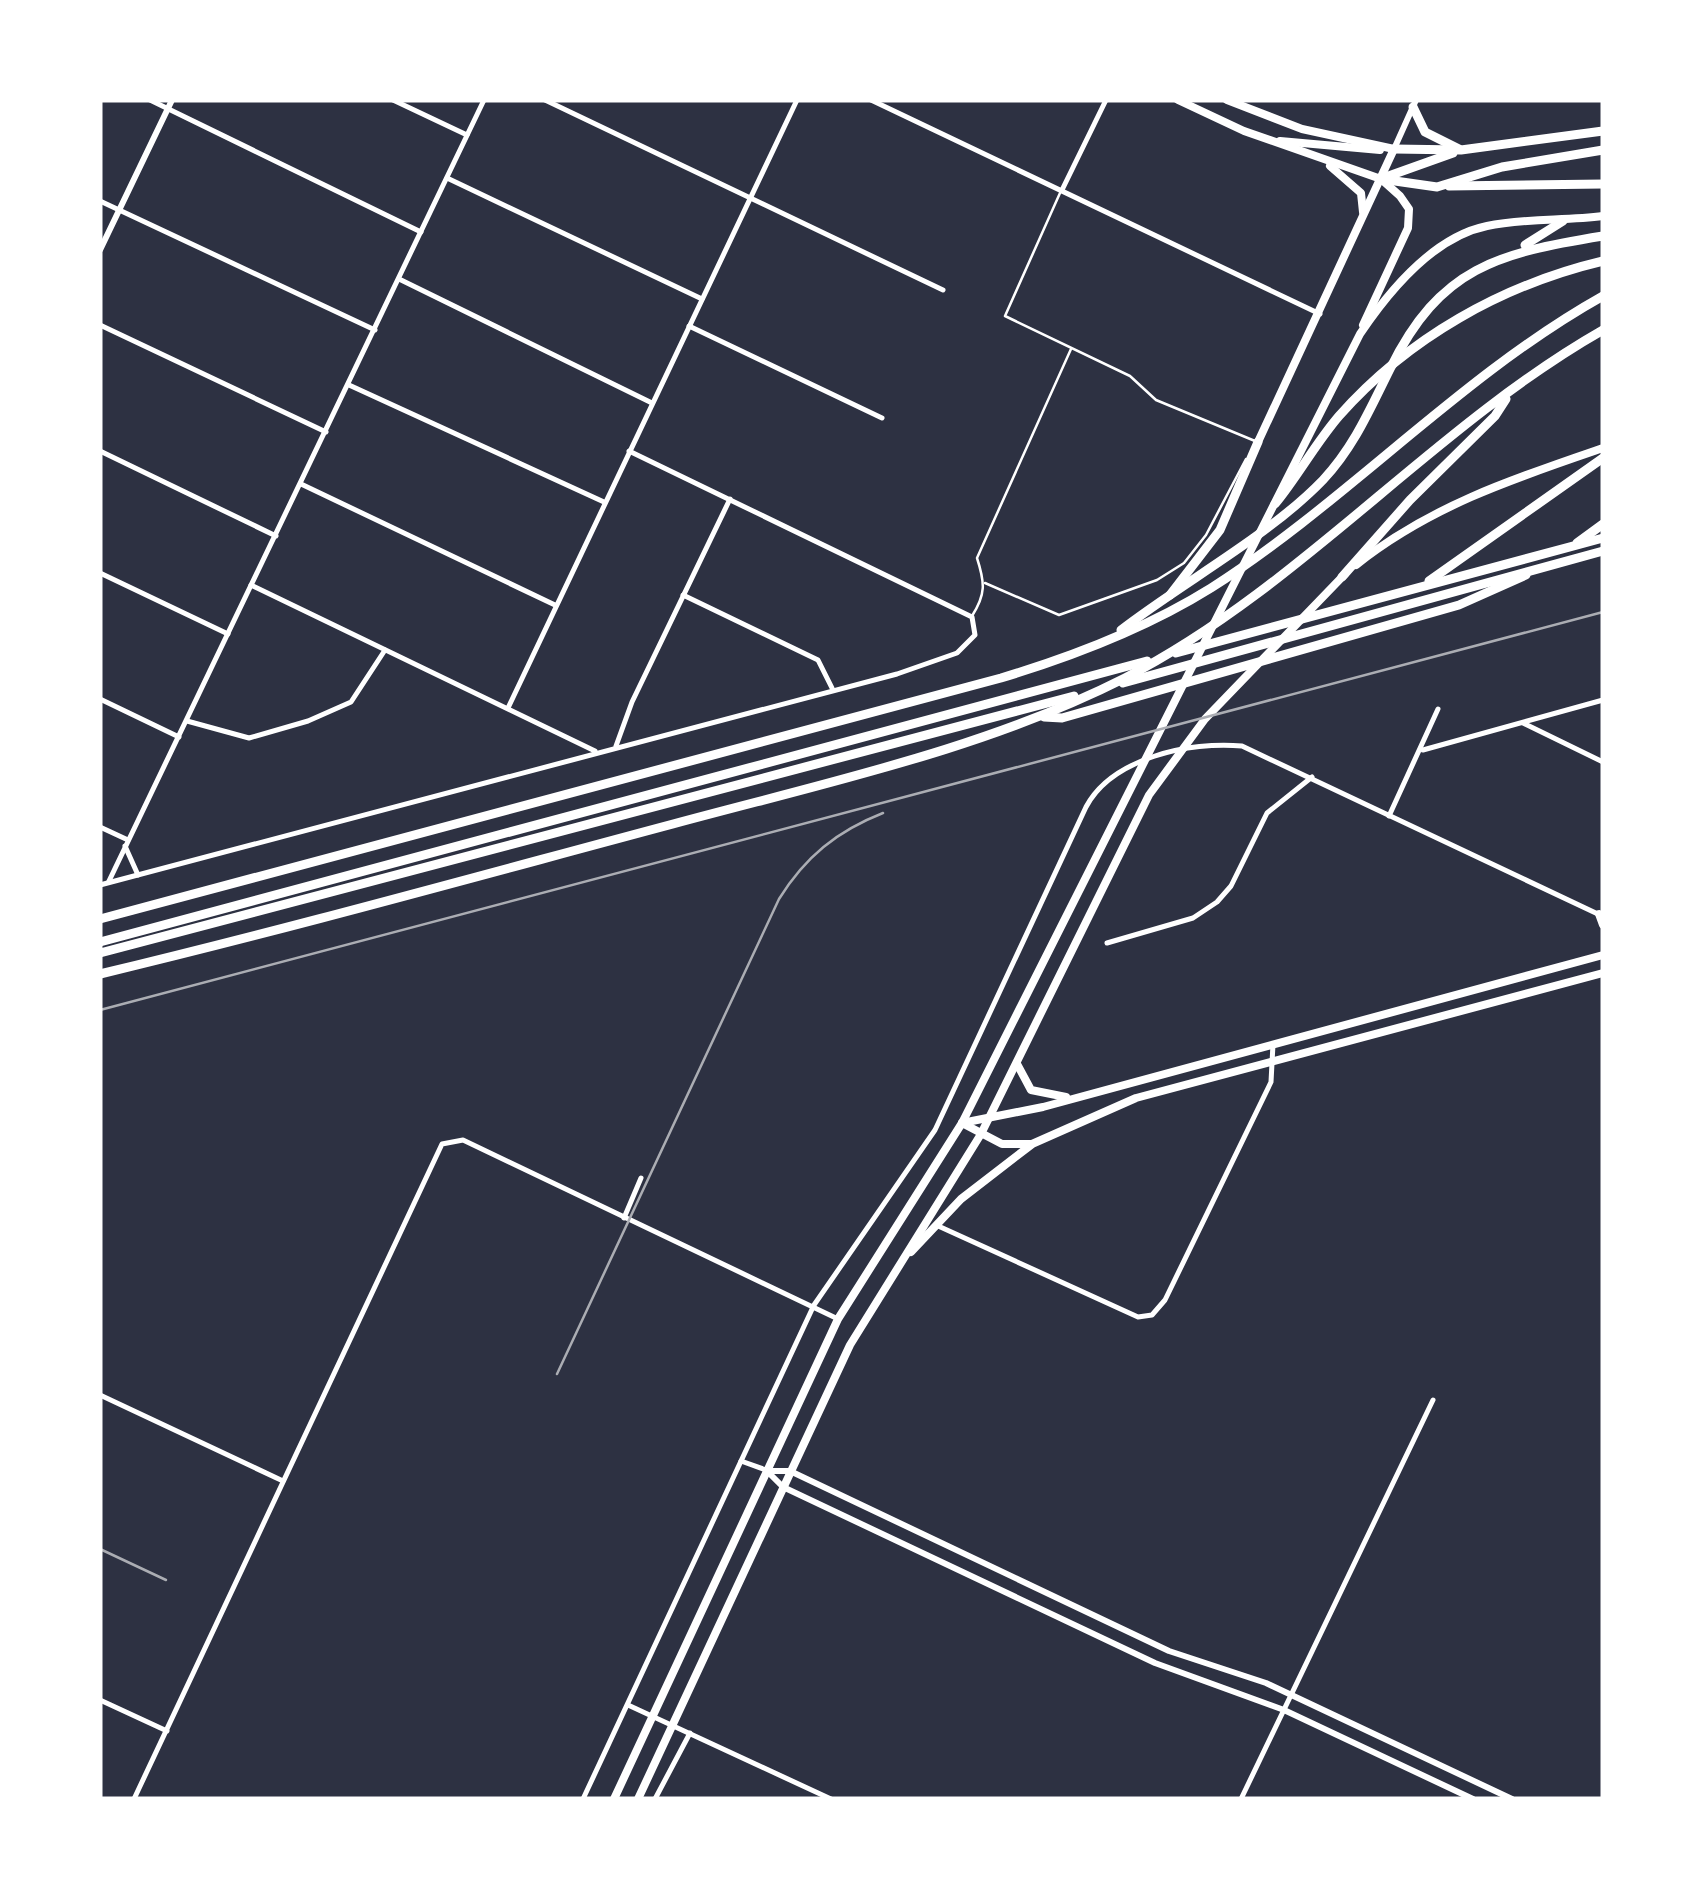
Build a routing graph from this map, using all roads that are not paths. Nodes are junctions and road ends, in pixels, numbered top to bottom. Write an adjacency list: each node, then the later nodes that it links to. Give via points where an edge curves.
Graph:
1 (150, 100): 12 (street)
2 (172, 100): 12 (street)
3 (393, 100): 14 (street)
4 (484, 100): 14 (street)
5 (545, 100): 25 (street)
6 (797, 100): 25 (street)
7 (872, 100): 24 (street)
8 (1106, 100): 24 (street)
9 (1178, 100): 15 (main road)
10 (1226, 100): 16 (main road, via 1302,129)
11 (1415, 103): 16 (street); 17 (highway, via 1425,132)
12 (167, 110): 27 (street); 31 (street)
13 (1603, 131): 17 (highway)
14 (468, 135): 20 (street)
15 (1264, 139): 16 (main road, via 1361,152); 19 (main road)
16 (1394, 149): 17 (highway); 21 (main road)
17 (1461, 150): 21 (highway)
18 (1603, 150): 23 (highway, via 1502,166)
19 (1322, 160): 21 (main road); 29 (main road, via 1360,193)
20 (447, 178): 31 (street); 39 (street)
21 (1381, 179): 23 (highway); 29 (main road); 45 (main road, via 1406,202 1410,221)
22 (1603, 184): 23 (highway)
23 (1437, 187)
24 (1062, 190): 40 (street); 46 (lane, via 1005,316)
25 (750, 197): 37 (street); 39 (street)
26 (100, 201): 27 (street)
27 (119, 210): 33 (street); 43 (street)
28 (1603, 216): 30 (main road)
29 (1362, 218): 40 (main road)
30 (1563, 221): 34 (highway); 45 (main road, via 1483,226 1447,245 1396,287)
31 (422, 232): 36 (street)
32 (1603, 236): 34 (highway)
33 (100, 250)
34 (1504, 255): 70 (highway, via 1430,304 1406,336 1355,439 1314,488)
35 (1603, 262): 60 (highway, via 1515,289 1444,327 1346,410)
36 (399, 279): 43 (street); 49 (street)
37 (943, 290)
38 (1603, 296): 74 (highway, via 1501,361 1239,570 1158,619)
39 (702, 299): 42 (street)
40 (1320, 314): 52 (main road)
41 (100, 325): 51 (street)
42 (689, 326): 49 (street); 50 (street)
43 (375, 330): 47 (street)
44 (1603, 330): 48 (highway)
45 (1360, 334): 60 (main road)
46 (1071, 348): 52 (lane, via 1130,376 1156,400); 67 (lane, via 977,558)
47 (348, 385): 51 (street); 59 (street)
48 (1511, 391): 66 (highway); 82 (highway, via 1235,611 1125,678)
49 (652, 403): 54 (street)
50 (882, 418)
51 (326, 432): 57 (street)
52 (1258, 442): 67 (lane, via 1198,547 1157,580 1060,615); 70 (highway, via 1220,530)
53 (1603, 448): 66 (main road, via 1467,496)
54 (629, 450): 58 (street); 59 (street)
55 (100, 451): 62 (street)
56 (1603, 458): 75 (highway, via 1414,592)
57 (301, 484): 62 (street); 71 (street)
58 (730, 499): 69 (street); 72 (street)
59 (604, 502): 71 (street)
60 (1273, 509): 112 (main road)
61 (1603, 524): 75 (highway, via 1492,592)
62 (276, 536): 68 (street)
63 (1603, 538): 86 (highway)
64 (1603, 551): 86 (highway)
65 (100, 572): 73 (street)
66 (1342, 577): 109 (main road, via 1195,731 1149,795)
67 (985, 584): 72 (lane)
68 (251, 586): 73 (street); 76 (street)
69 (683, 595): 77 (street, via 818,660); 87 (street)
70 (1168, 597): 74 (highway)
71 (554, 605): 80 (street)
72 (972, 618): 77 (street, via 975,635 968,646 897,674)
73 (228, 634): 83 (street)
74 (1111, 638): 98 (highway, via 1001,678)
75 (1323, 642): 82 (highway, via 1062,718)
76 (386, 650): 80 (street); 83 (street, via 350,702 308,721 248,738)
77 (832, 689): 87 (street)
78 (100, 699): 85 (street)
79 (1603, 700): 84 (street)
80 (508, 708): 89 (street)
81 (1438, 709): 88 (street)
82 (1036, 717): 105 (highway, via 742,806)
83 (187, 721): 85 (street)
84 (1520, 722): 88 (street); 90 (street)
85 (179, 736): 94 (street)
86 (869, 744): 100 (highway); 103 (highway)
87 (616, 747): 89 (street)
88 (1423, 750): 92 (street)
89 (597, 752): 95 (street)
90 (1603, 762)
91 (1312, 777): 92 (street); 102 (street, via 1267,812 1217,902 1193,918); 119 (street, via 1226,745 1124,768 1094,792 935,1130)
92 (1389, 816): 97 (street)
93 (100, 827): 94 (street)
94 (126, 843): 95 (street); 96 (street)
95 (138, 875): 96 (street)
96 (104, 884)
97 (1601, 915): 99 (main road)
98 (100, 919)
99 (1603, 925)
100 (100, 942)
101 (1603, 942): 104 (main road)
102 (1106, 943)
103 (100, 953)
104 (1599, 956): 107 (main road)
105 (100, 974)
106 (1601, 974): 108 (main road)
107 (1273, 1044): 108 (street); 110 (main road)
108 (1274, 1061): 114 (main road, via 1136,1098); 117 (street, via 1271,1082 1166,1300 1152,1315 1138,1317)
109 (1016, 1062): 110 (main road, via 1031,1090); 111 (main road)
110 (1070, 1097): 111 (main road)
111 (988, 1121): 112 (main road); 113 (main road)
112 (962, 1123): 113 (main road); 120 (main road)
113 (981, 1134): 114 (main road, via 1002,1144); 118 (main road)
114 (1032, 1144): 117 (main road)
115 (642, 1178): 116 (street)
116 (624, 1218): 119 (street); 126 (street, via 463,1140 442,1144)
117 (936, 1225): 118 (main road)
118 (897, 1266): 125 (main road, via 850,1344)
119 (814, 1306): 120 (street); 123 (street)
120 (838, 1319): 124 (main road)
121 (100, 1394): 126 (street)
122 (1433, 1400): 128 (street)
123 (741, 1460): 124 (street); 130 (street)
124 (767, 1471): 125 (street); 127 (street); 132 (main road)
125 (790, 1471): 127 (main road); 128 (street, via 1170,1651)
126 (283, 1482): 134 (street)
127 (783, 1487): 131 (street, via 1155,1663); 133 (main road)
128 (1291, 1694): 131 (street); 144 (street)
129 (100, 1700): 134 (street)
130 (628, 1705): 132 (street); 137 (street)
131 (1284, 1710): 142 (street); 143 (street)
132 (652, 1717): 133 (street); 138 (main road)
133 (672, 1725): 135 (street); 139 (main road)
134 (167, 1731): 136 (street)
135 (690, 1733): 140 (street); 141 (street)
136 (134, 1799)
137 (584, 1799)
138 (614, 1799)
139 (638, 1799)
140 (655, 1799)
141 (831, 1799)
142 (1241, 1799)
143 (1473, 1799)
144 (1512, 1799)

